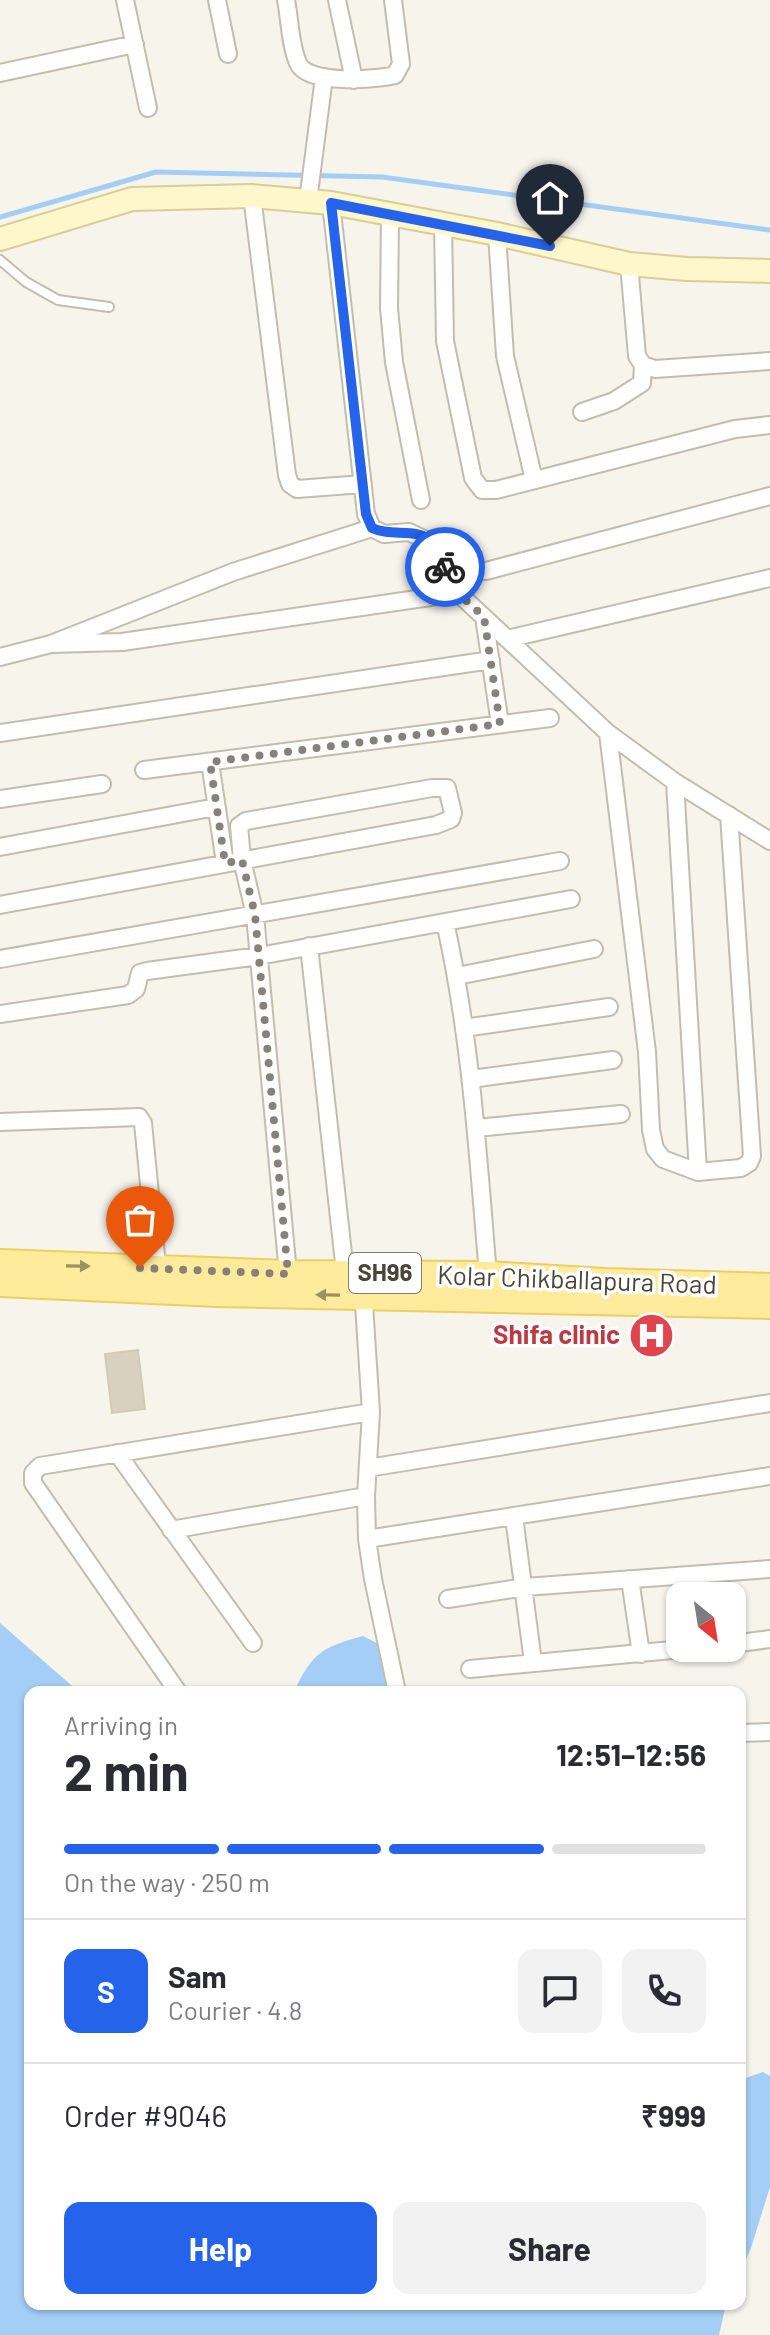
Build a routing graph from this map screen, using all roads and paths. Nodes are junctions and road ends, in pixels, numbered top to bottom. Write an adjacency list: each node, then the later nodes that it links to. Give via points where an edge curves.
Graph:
1 (125, 0): 6 (street)
2 (217, 0): 7 (street)
3 (286, 0): 9 (street, via 298,65 307,74)
4 (337, 0): 10 (street)
5 (393, 0): 10 (street, via 401,64 395,75)
6 (135, 44): 8 (street); 11 (street)
7 (228, 54)
8 (0, 73)
9 (324, 77): 10 (street); 12 (street)
10 (354, 80)
11 (148, 108)
12 (309, 194): 13 (street); 14 (street)
13 (252, 196): 18 (street, via 132,199); 28 (street, via 290,484 297,489)
14 (331, 203): 15 (street); 28 (street)
15 (390, 215): 16 (street); 30 (street, via 394,362)
16 (443, 225): 17 (street); 27 (street, via 445,341 473,478 482,490)
17 (497, 234): 20 (street); 27 (street, via 505,356)
18 (0, 239)
19 (0, 260): 22 (lane, via 58,300)
20 (629, 264): 21 (street); 24 (street, via 637,356)
21 (770, 271)
22 (109, 307)
23 (770, 361): 24 (street, via 655,369)
24 (643, 365): 25 (street, via 642,383)
25 (582, 412)
26 (770, 425): 27 (street, via 735,429)
27 (534, 480)
28 (363, 484): 31 (street)
29 (770, 496): 32 (street)
30 (421, 500)
31 (372, 528): 34 (street, via 384,534 409,532 434,544); 37 (street, via 233,572)
32 (486, 571)
33 (770, 578): 36 (street)
34 (458, 593): 35 (street); 37 (street, via 122,642)
35 (484, 617): 36 (street); 39 (street)
36 (507, 639): 43 (street)
37 (51, 644): 38 (street)
38 (0, 657)
39 (491, 660): 41 (street); 42 (street)
40 (550, 718): 41 (street)
41 (500, 724): 44 (street)
42 (0, 733)
43 (608, 733): 46 (street); 72 (street, via 647,1052 651,1130 663,1159)
44 (210, 762): 45 (street); 49 (street)
45 (144, 770)
46 (675, 782): 50 (street); 72 (street)
47 (102, 784): 48 (street)
48 (0, 799)
49 (216, 807): 52 (street); 53 (street)
50 (729, 815): 51 (street); 72 (street, via 752,1156 741,1168)
51 (770, 841)
52 (0, 847)
53 (234, 861): 53 (street, via 241,822 447,788 453,813 436,825); 56 (street); 57 (street)
54 (560, 861): 57 (street)
55 (571, 899): 58 (street)
56 (0, 905)
57 (255, 915): 61 (street); 62 (street)
58 (445, 922): 59 (street); 63 (street)
59 (309, 946): 61 (street); 77 (street)
60 (594, 949): 63 (street)
61 (259, 956): 65 (street, via 147,971 140,973 136,989 128,995); 74 (street)
62 (0, 959)
63 (457, 976): 66 (street)
64 (609, 1007): 66 (street)
65 (0, 1014)
66 (464, 1028): 68 (street)
67 (613, 1060): 68 (street)
68 (471, 1079): 71 (street)
69 (621, 1114): 71 (street)
70 (0, 1122): 76 (street, via 139,1117)
71 (476, 1128): 75 (street)
72 (698, 1172)
73 (0, 1263): 76 (main road, Kolar Chikballapura Road / SH96, one-way to 76)
74 (288, 1274): 76 (main road, Kolar Chikballapura Road / SH96); 77 (main road, Kolar Chikballapura Road / SH96)
75 (488, 1275): 77 (main road, Kolar Chikballapura Road / SH96); 79 (main road, Kolar Chikballapura Road / SH96)
76 (158, 1279): 77 (main road, Kolar Chikballapura Road / SH96, one-way to 76); 78 (main road, Kolar Chikballapura Road / SH96)
77 (357, 1280): 80 (main road, Kolar Chikballapura Road / SH96); 82 (street)
78 (0, 1283)
79 (770, 1287)
80 (770, 1305)
81 (770, 1403): 84 (street)
82 (371, 1412): 83 (street); 84 (street)
83 (117, 1453): 88 (street); 101 (street, via 40,1466 33,1483)
84 (368, 1468): 86 (street)
85 (770, 1476): 87 (street)
86 (366, 1496): 88 (street); 89 (street)
87 (514, 1517): 89 (street); 92 (street)
88 (171, 1530): 96 (street)
89 (367, 1539): 102 (street)
90 (770, 1569): 91 (street)
91 (630, 1579): 92 (street); 98 (street)
92 (525, 1587): 93 (street); 99 (street)
93 (448, 1599)
94 (770, 1639): 95 (street)
95 (746, 1642)
96 (253, 1643)
97 (666, 1651): 98 (street)
98 (641, 1654): 99 (street)
99 (533, 1662): 100 (street)
100 (470, 1669)
101 (174, 1686)
102 (396, 1686)
103 (770, 1732): 104 (street)
104 (746, 1733)

